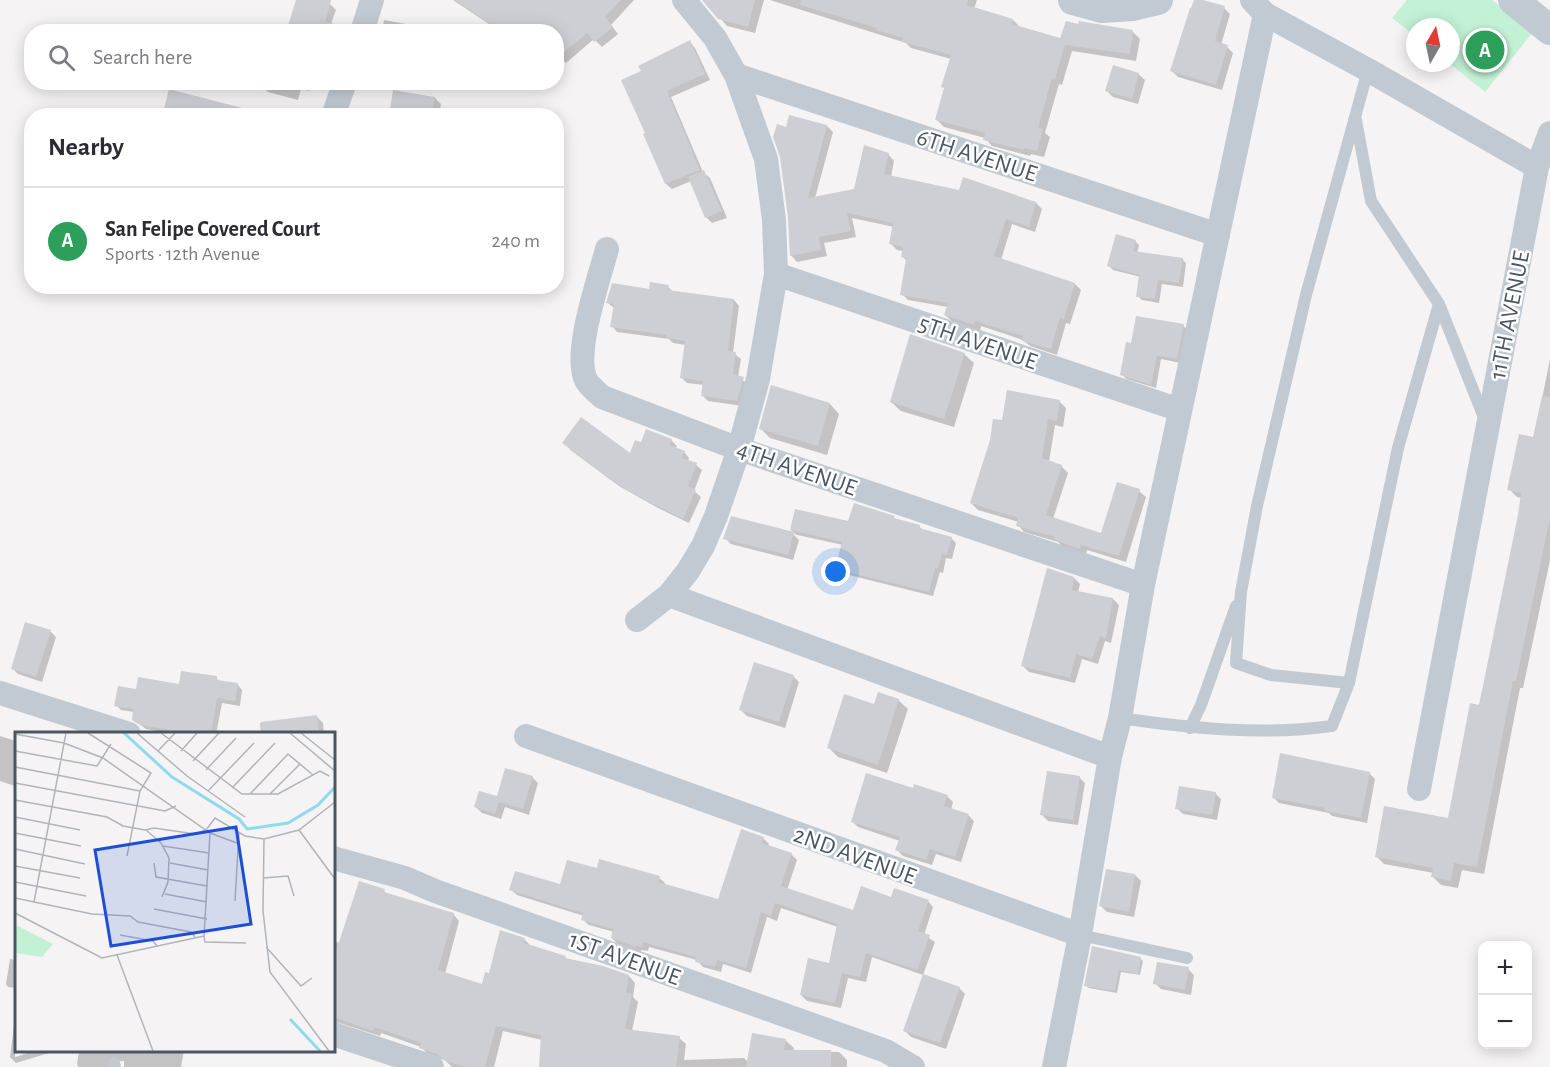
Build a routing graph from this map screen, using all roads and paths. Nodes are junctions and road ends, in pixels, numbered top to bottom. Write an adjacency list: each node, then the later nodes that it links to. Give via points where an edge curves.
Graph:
1 (372, 0): 7 (street)
2 (684, 0): 10 (street, via 715,39)
3 (1073, 0): 4 (street, via 1102,8)
4 (1158, 0)
5 (1513, 0): 8 (street)
6 (1258, 7): 9 (street); 16 (street)
7 (364, 24)
8 (1550, 30)
9 (1368, 70): 13 (lane); 15 (street)
10 (736, 75): 16 (street, 6TH AVENUE); 18 (street, via 766,159)
11 (342, 90): 12 (street)
12 (336, 108)
13 (1355, 116): 19 (lane, via 1371,201); 24 (lane, via 1304,306)
14 (1550, 133): 15 (street, 11TH AVENUE)
15 (1537, 167): 21 (street, 11TH AVENUE)
16 (1218, 235): 20 (street)
17 (607, 249): 22 (street, 4TH AVENUE, via 584,335 581,363 586,381 602,397)
18 (776, 274): 20 (street, 5TH AVENUE); 22 (street, via 759,379)
19 (1439, 304): 21 (lane); 27 (lane, via 1398,448)
20 (1180, 410): 23 (street)
21 (1487, 428): 34 (street, 11TH AVENUE)
22 (739, 448): 23 (street, 4TH AVENUE); 25 (street, via 703,546)
23 (1143, 585): 29 (street)
24 (1241, 592): 27 (lane, via 1236,663 1271,675); 30 (lane)
25 (669, 595): 26 (street); 33 (street)
26 (637, 620)
27 (1349, 683): 30 (lane, via 1332,726 1300,731)
28 (0, 693): 31 (street)
29 (1120, 718): 30 (lane); 33 (street)
30 (1190, 728)
31 (123, 732)
32 (526, 736): 36 (street, 2ND AVENUE)
33 (1110, 757): 36 (street)
34 (1419, 789)
35 (334, 858): 40 (street, 1ST AVENUE, via 405,878 886,1051)
36 (1080, 935): 37 (lane, 2ND AVENUE); 41 (street)
37 (1187, 958)
38 (334, 1034): 39 (street)
39 (432, 1067)
40 (913, 1067)
41 (1054, 1067)

